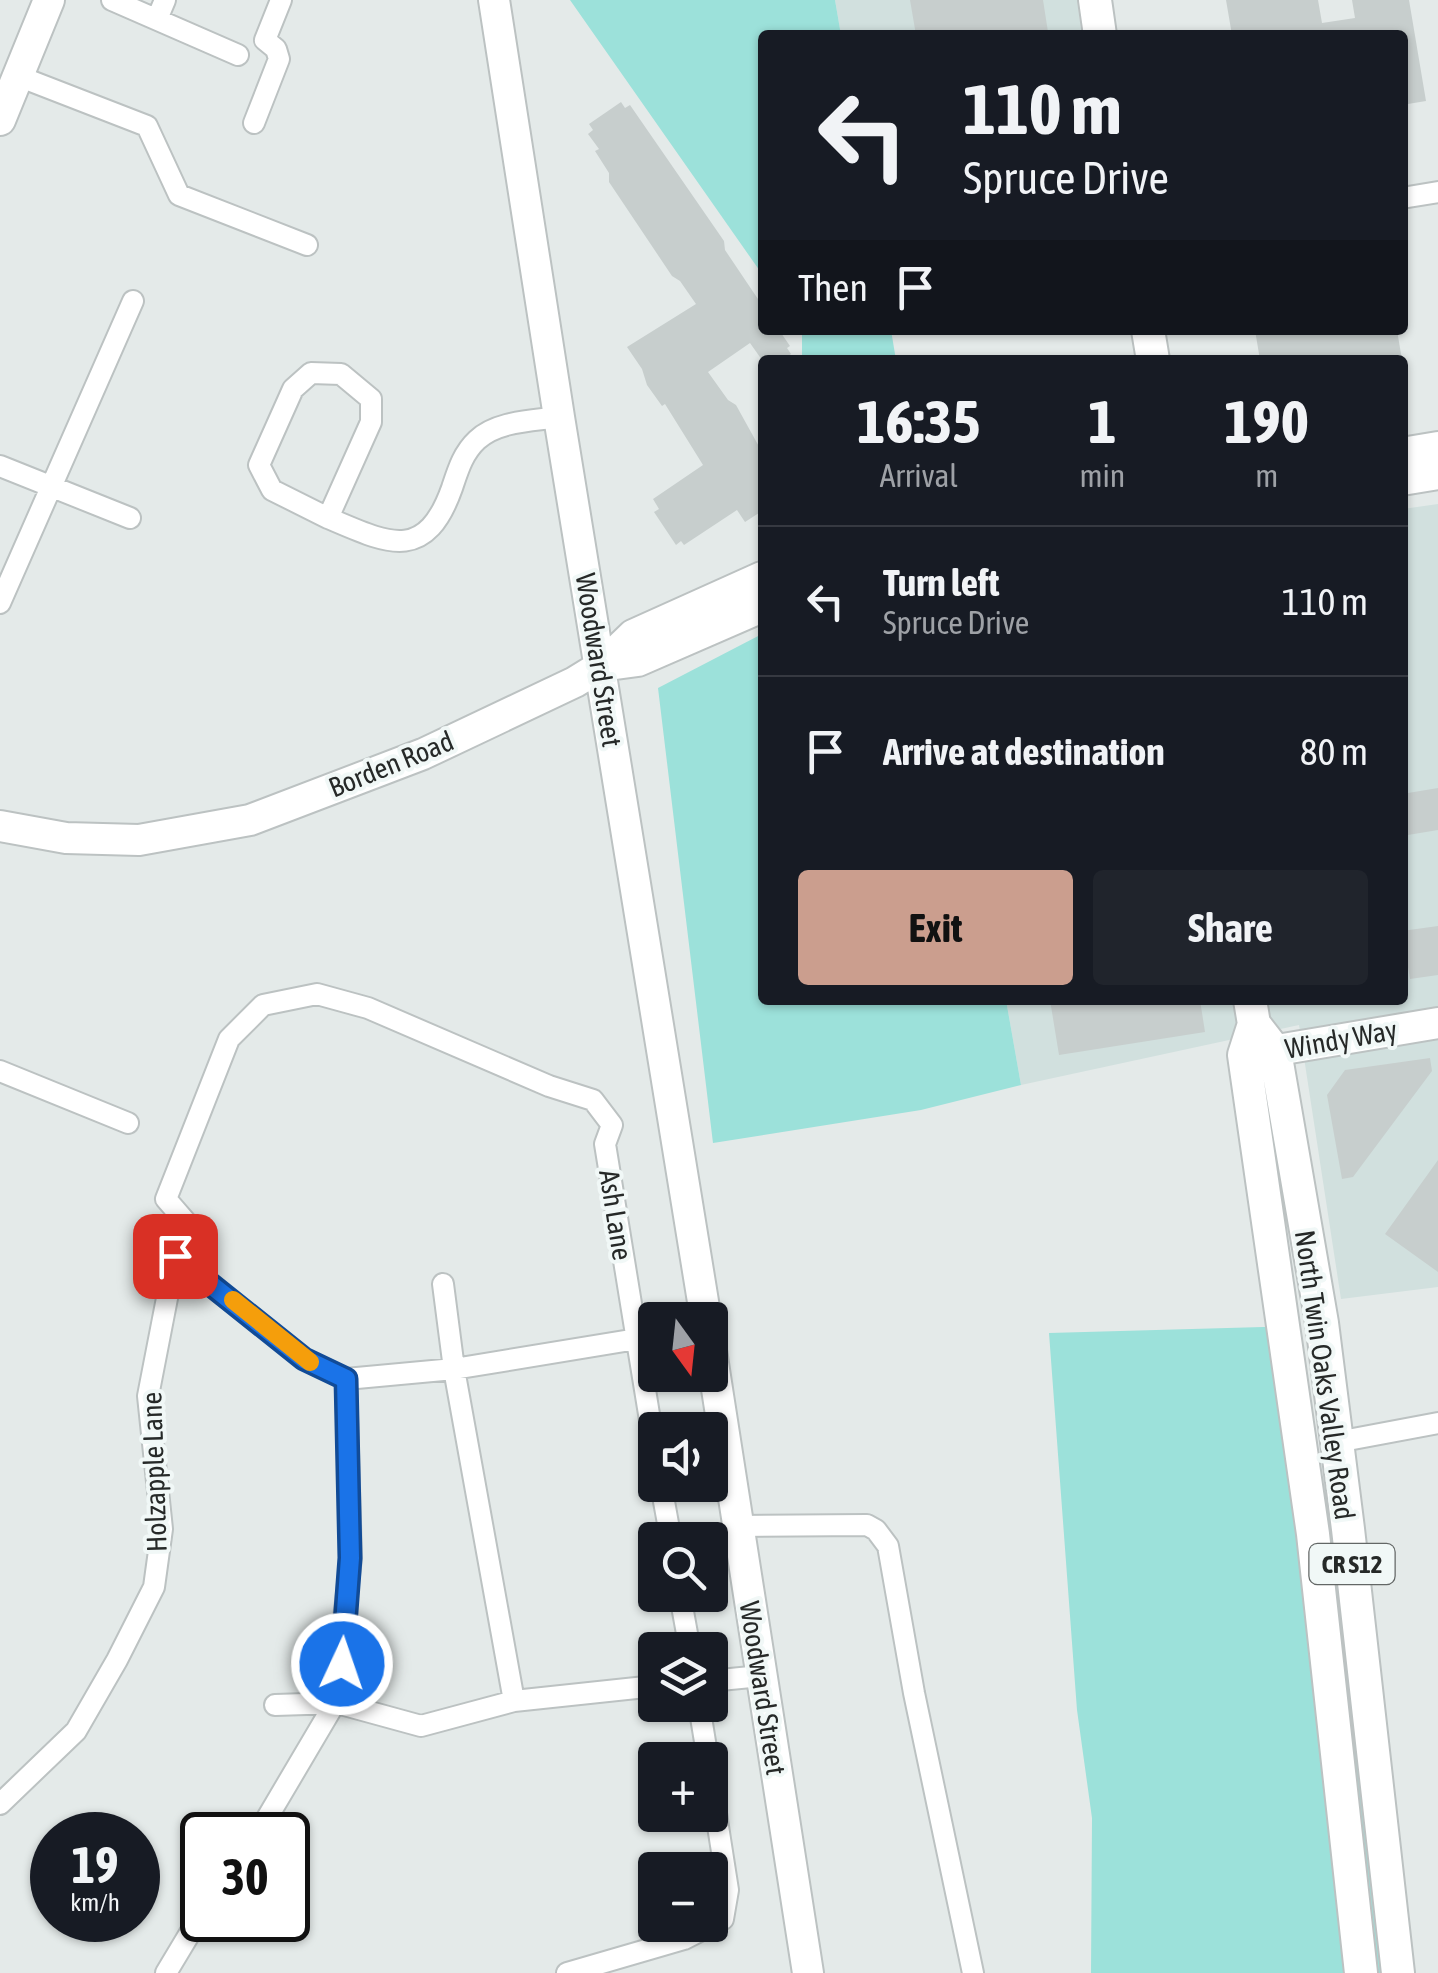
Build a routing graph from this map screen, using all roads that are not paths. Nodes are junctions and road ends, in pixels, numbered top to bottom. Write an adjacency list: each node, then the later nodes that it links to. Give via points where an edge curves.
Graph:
1 (49, 0): 9 (main road)
2 (112, 0): 6 (street)
3 (281, 0): 11 (street, via 265,40 279,60)
4 (494, 0): 16 (main road, Woodward Street)
5 (1094, 0): 7 (main road)
6 (161, 10): 8 (street)
7 (1099, 30)
8 (238, 55)
9 (10, 82): 10 (main road); 14 (street, via 147,126 179,195)
10 (0, 120)
11 (254, 122)
12 (1438, 192): 13 (street)
13 (1408, 197)
14 (307, 245)
15 (133, 301): 22 (street)
16 (558, 417): 24 (street, via 499,427 478,438 462,458 442,514 415,538 381,540); 28 (main road, Woodward Street)
17 (1438, 447): 18 (main road)
18 (1408, 452)
19 (0, 466): 22 (street)
20 (1438, 474): 21 (main road)
21 (1408, 479)
22 (52, 487): 23 (street); 26 (street)
23 (130, 518)
24 (328, 518): 24 (street, via 272,490 259,464 293,389 311,373 341,374 371,399 371,422)
25 (758, 580): 28 (main road, via 634,636)
26 (0, 604)
27 (758, 609): 28 (main road, Borden Road, via 638,660)
28 (601, 666): 29 (main road, Borden Road, via 423,754 250,820 140,840 66,838); 37 (main road, Woodward Street)
29 (0, 826)
30 (317, 994): 35 (street, Holzapple Lane, via 264,1004 229,1040 166,1200 192,1228); 38 (street, Ash Lane, via 368,1008 593,1100 612,1125 605,1144)
31 (1438, 1023): 32 (main road, Windy Way)
32 (1256, 1032): 44 (main road, North Twin Oaks Valley Road / CR S12, via 1322,1322); 60 (main road, North Twin Oaks Valley Road / CR S12)
33 (0, 1071): 34 (street)
34 (128, 1123)
35 (175, 1256): 41 (street, via 304,1359); 52 (street, Holzapple Lane, via 148,1396 162,1529 154,1588 76,1732)
36 (443, 1284): 40 (street)
37 (703, 1302)
38 (638, 1303)
39 (638, 1338): 40 (street)
40 (454, 1369): 41 (street); 49 (street)
41 (346, 1379): 50 (street, via 350,1558)
42 (717, 1392): 45 (main road, Woodward Street)
43 (1438, 1423): 44 (street)
44 (1337, 1442): 61 (main road, North Twin Oaks Valley Road / CR S12)
45 (737, 1526): 46 (main road, Woodward Street); 59 (street, via 867,1525 888,1546)
46 (761, 1676): 47 (street); 58 (main road, Woodward Street)
47 (728, 1679)
48 (638, 1688): 49 (street)
49 (514, 1700): 50 (street, via 421,1726)
50 (337, 1703): 51 (street); 53 (street)
51 (275, 1705)
52 (0, 1804)
53 (271, 1812)
54 (719, 1832): 57 (street, via 728,1890 723,1919 684,1938)
55 (185, 1942): 56 (street)
56 (166, 1973)
57 (568, 1973)
58 (808, 1973)
59 (973, 1973)
60 (1361, 1973)
61 (1398, 1973)

